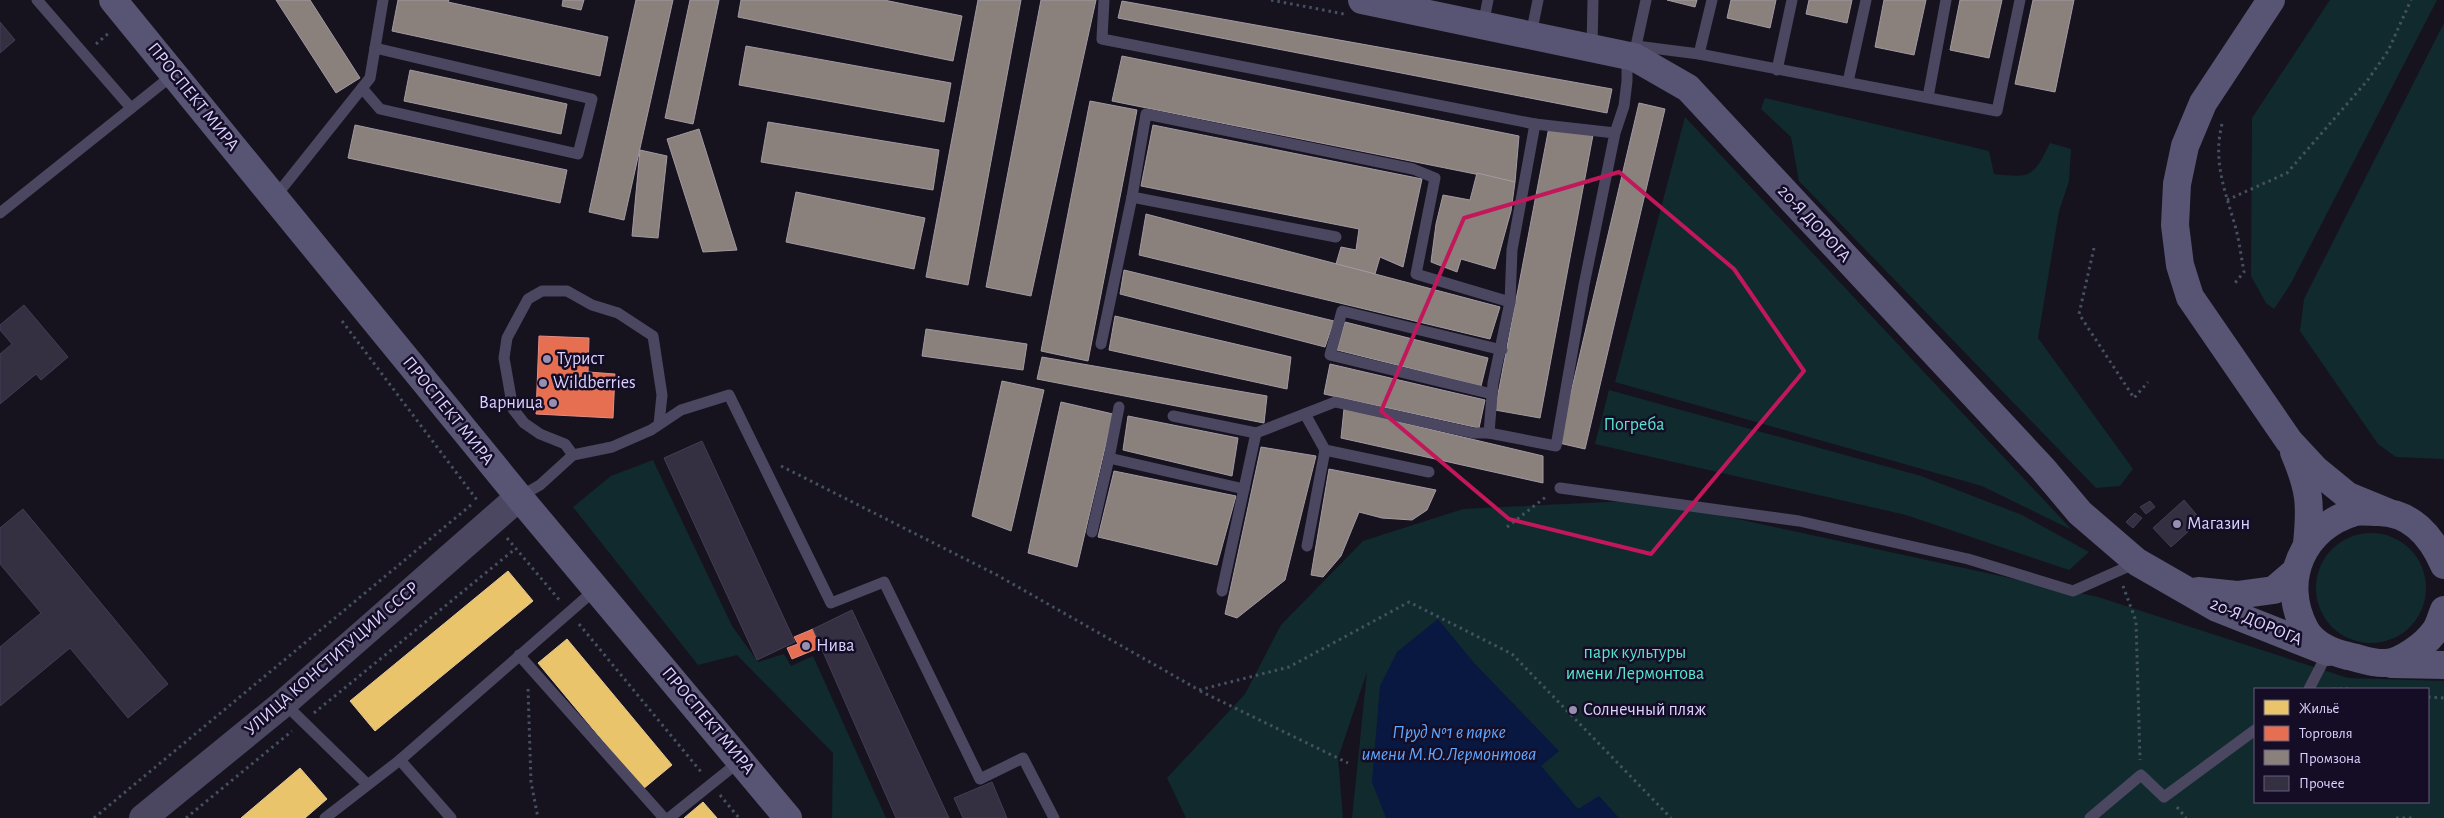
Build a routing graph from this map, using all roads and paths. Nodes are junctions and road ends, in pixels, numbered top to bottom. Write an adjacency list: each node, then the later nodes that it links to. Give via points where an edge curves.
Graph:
1 (38, 0): 24 (lane)
2 (113, 0): 27 (main road, ПРОСПЕКТ МИРА)
3 (383, 0): 21 (lane)
4 (1104, 0): 33 (lane, via 1102,39)
5 (1362, 0): 17 (main road, 20-Я ДОРОГА)
6 (1488, 0): 18 (lane)
7 (1538, 0): 20 (lane)
8 (1593, 0): 22 (lane)
9 (1646, 0): 23 (lane)
10 (1712, 0): 25 (lane)
11 (1792, 0): 26 (lane)
12 (1866, 0): 28 (lane)
13 (1946, 0): 30 (lane)
14 (2020, 0): 30 (lane, via 1998,111)
15 (2271, 0): 53 (main road, via 2203,103 2185,146 2177,184 2175,225 2180,266 2190,297)
16 (2411, 0): 37 (path, via 2388,51 2368,81 2287,173)
17 (1431, 7): 18 (main road, 20-Я ДОРОГА)
18 (1483, 27): 20 (main road, 20-Я ДОРОГА)
19 (114, 28): 24 (path)
20 (1531, 37): 22 (main road, 20-Я ДОРОГА)
21 (375, 48): 29 (lane, via 370,78); 29 (lane, via 592,98 578,154 380,109)
22 (1592, 48): 23 (main road, 20-Я ДОРОГА)
23 (1632, 53): 25 (lane); 34 (lane, via 1624,106); 71 (main road, 20-Я ДОРОГА, via 1688,88 2043,469)
24 (84, 54): 31 (lane)
25 (1699, 54): 26 (lane)
26 (1777, 70): 28 (lane)
27 (174, 74): 31 (lane); 35 (main road, ПРОСПЕКТ МИРА)
28 (1848, 82): 30 (lane)
29 (362, 88): 35 (lane)
30 (1928, 96)
31 (130, 108): 38 (lane)
32 (2224, 115): 37 (path, via 2217,142)
33 (1535, 124): 34 (lane); 42 (lane, via 1512,250)
34 (1615, 133): 52 (lane, via 1556,446)
35 (274, 197): 62 (main road, ПРОСПЕКТ МИРА)
36 (1132, 197): 39 (lane); 42 (lane, via 1146,114 1413,169 1435,178 1416,274); 43 (lane)
37 (2227, 200): 41 (path, via 2244,272)
38 (0, 212)
39 (1336, 237)
40 (2094, 248): 45 (path, via 2079,314 2134,398)
41 (2235, 283)
42 (1510, 302): 44 (lane)
43 (1101, 344)
44 (1502, 350): 46 (lane); 46 (lane, via 1342,311 1330,355)
45 (2148, 382)
46 (1492, 394): 52 (lane)
47 (1120, 407): 57 (lane)
48 (1305, 414): 51 (lane); 52 (lane, via 1334,402 1473,433); 54 (lane)
49 (1174, 416): 51 (lane)
50 (659, 424): 55 (lane, via 612,447); 55 (lane, via 662,395 653,336 618,313 592,305 567,291 542,291 528,299 507,338 504,358 507,383 513,409 524,423 565,444); 56 (lane, via 681,410 729,395)
51 (1256, 433): 61 (lane)
52 (1489, 433)
53 (2289, 442): 63 (main road, via 2348,496); 67 (main road, via 2304,477 2310,506)
54 (1325, 450): 58 (lane); 68 (lane)
55 (573, 455): 62 (lane, via 540,485)
56 (758, 455): 84 (path, via 997,575); 106 (lane, via 831,603 884,582 980,779 1023,758)
57 (1108, 458): 61 (lane); 65 (lane)
58 (1429, 472)
59 (461, 479): 96 (path, via 477,500)
60 (1560, 488): 64 (path); 71 (lane, via 1799,521 1968,559 2072,591)
61 (1244, 489): 75 (lane)
62 (519, 497): 73 (main road, ПРОСПЕКТ МИРА); 87 (street, УЛИЦА КОНСТИТУЦИИ СССР)
63 (2387, 512): 67 (main road, via 2357,512 2328,523); 70 (main road, via 2415,524 2436,546)
64 (1507, 527)
65 (1092, 532)
66 (506, 535): 69 (path)
67 (2307, 544): 72 (main road)
68 (1307, 546)
69 (515, 549): 77 (path); 88 (path)
70 (2444, 565)
71 (2127, 567): 74 (main road, 20-Я ДОРОГА); 93 (path, via 2136,621)
72 (2295, 572): 74 (main road, 20-Я ДОРОГА, via 2274,590 2237,594); 78 (main road, via 2295,602 2306,630)
73 (597, 588): 77 (lane); 91 (main road, ПРОСПЕКТ МИРА)
74 (2186, 590): 78 (main road, 20-Я ДОРОГА, via 2217,608)
75 (1222, 591)
76 (2444, 610): 80 (main road, via 2436,631 2413,653)
77 (569, 612): 79 (lane); 95 (path)
78 (2328, 652): 80 (main road, 20-Я ДОРОГА); 83 (lane)
79 (519, 655): 81 (lane); 90 (lane)
80 (2386, 664): 82 (main road)
81 (528, 665): 101 (path, via 531,782); 102 (lane)
82 (2444, 665)
83 (2310, 688)
84 (1199, 690): 92 (path); 107 (path, via 1289,666 1409,602 1512,654)
85 (2429, 697): 86 (path)
86 (2444, 698)
87 (284, 703): 88 (lane); 97 (street, УЛИЦА КОНСТИТУЦИИ СССР)
88 (303, 722): 94 (lane); 98 (path)
89 (2254, 731): 93 (lane, via 2164,797)
90 (400, 760): 94 (lane); 100 (lane)
91 (741, 760): 95 (lane); 105 (main road, ПРОСПЕКТ МИРА)
92 (1348, 764)
93 (2141, 775): 108 (lane)
94 (367, 784): 99 (lane)
95 (712, 785): 103 (lane); 104 (path)
96 (94, 818)
97 (142, 818)
98 (186, 818)
99 (324, 818)
100 (451, 818)
101 (538, 818)
102 (664, 818)
103 (669, 818)
104 (739, 818)
105 (788, 818)
106 (1054, 818)
107 (1670, 818)
108 (2090, 818)
109 (2396, 818): 110 (path)
110 (2412, 818)

